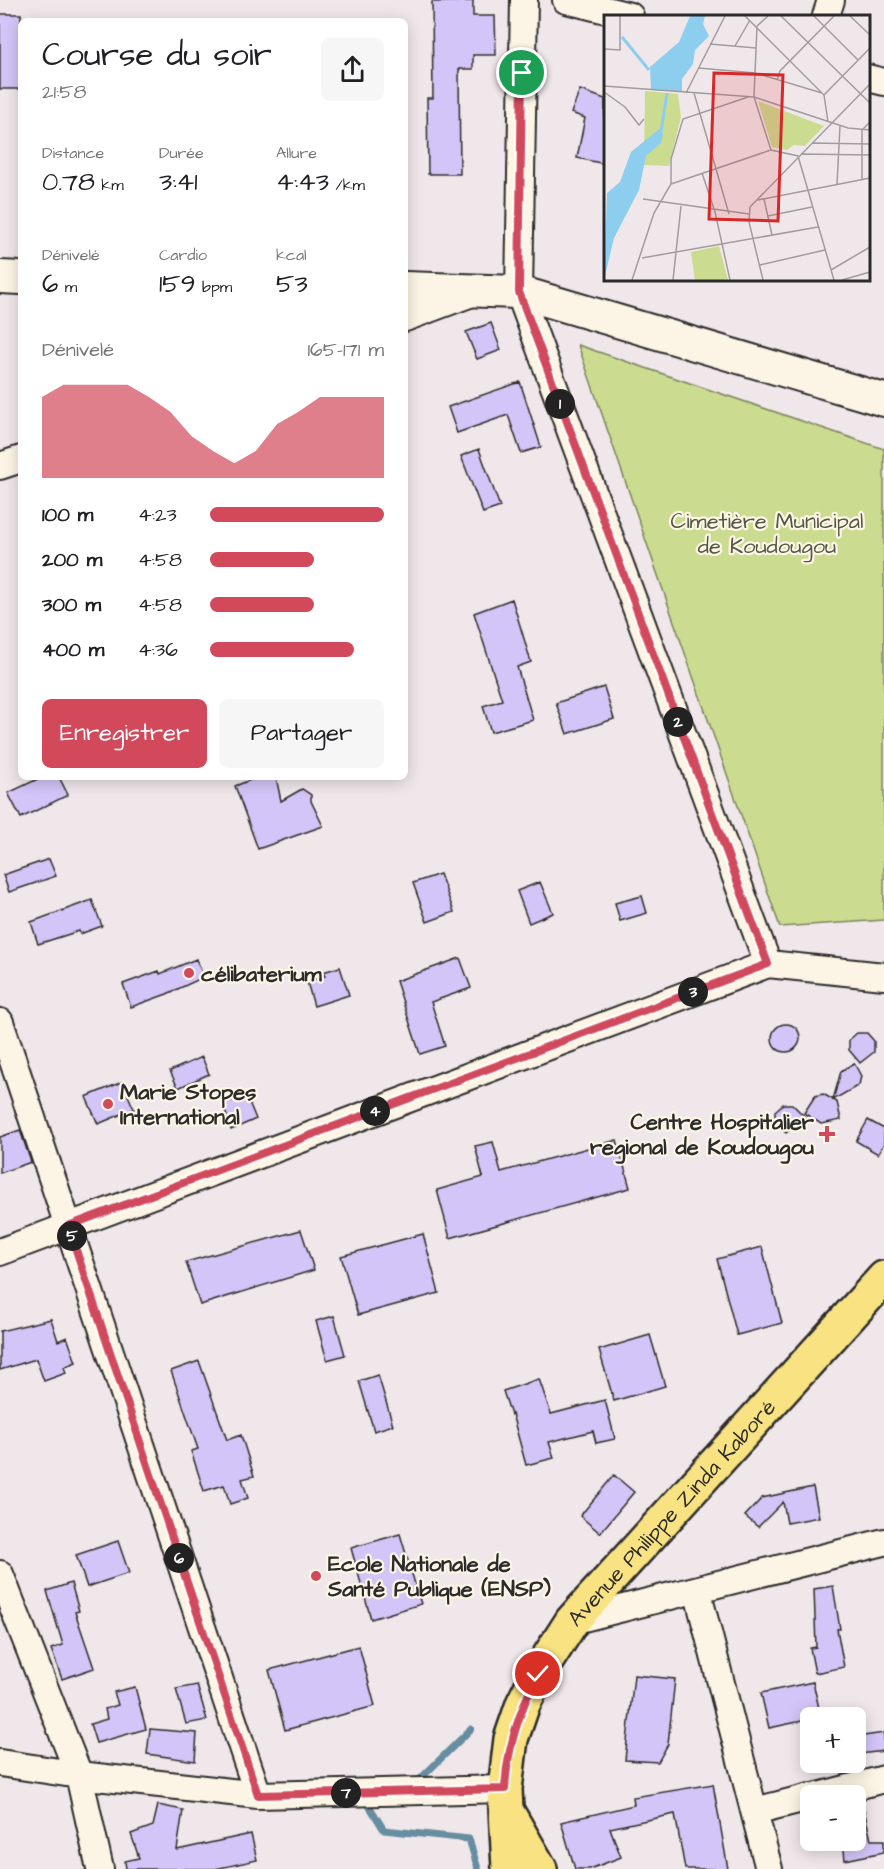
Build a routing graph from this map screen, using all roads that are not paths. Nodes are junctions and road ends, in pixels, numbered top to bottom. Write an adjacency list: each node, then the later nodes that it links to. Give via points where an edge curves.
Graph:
1 (524, 0): 12 (street)
2 (566, 0): 4 (street)
3 (831, 0): 5 (street)
4 (626, 15)
5 (826, 15)
6 (869, 78): 7 (street)
7 (884, 82)
8 (0, 277): 9 (street)
9 (18, 278)
10 (408, 288): 11 (street)
11 (479, 290): 12 (street); 13 (street)
12 (519, 292): 14 (street); 17 (street)
13 (408, 317)
14 (884, 400)
15 (18, 460): 16 (street)
16 (0, 466)
17 (768, 964): 18 (street); 20 (street)
18 (884, 976)
19 (0, 1022): 20 (street)
20 (68, 1226): 21 (street); 31 (street)
21 (0, 1251)
22 (884, 1278): 26 (main road, Avenue Philippe Zinda Kaboré)
23 (884, 1542): 25 (street)
24 (0, 1574): 28 (street)
25 (697, 1590): 26 (street); 34 (street)
26 (572, 1621): 32 (main road, Avenue Philippe Zinda Kaboré, via 523,1704 511,1739)
27 (0, 1763): 28 (street)
28 (79, 1775): 31 (street); 35 (street)
29 (884, 1779): 30 (street)
30 (861, 1785)
31 (258, 1795): 32 (street)
32 (506, 1800): 36 (main road, Avenue Philippe Zinda Kaboré); 37 (main road)
33 (800, 1800): 34 (street)
34 (755, 1811): 38 (street)
35 (100, 1869)
36 (509, 1869)
37 (540, 1869)
38 (769, 1869)

